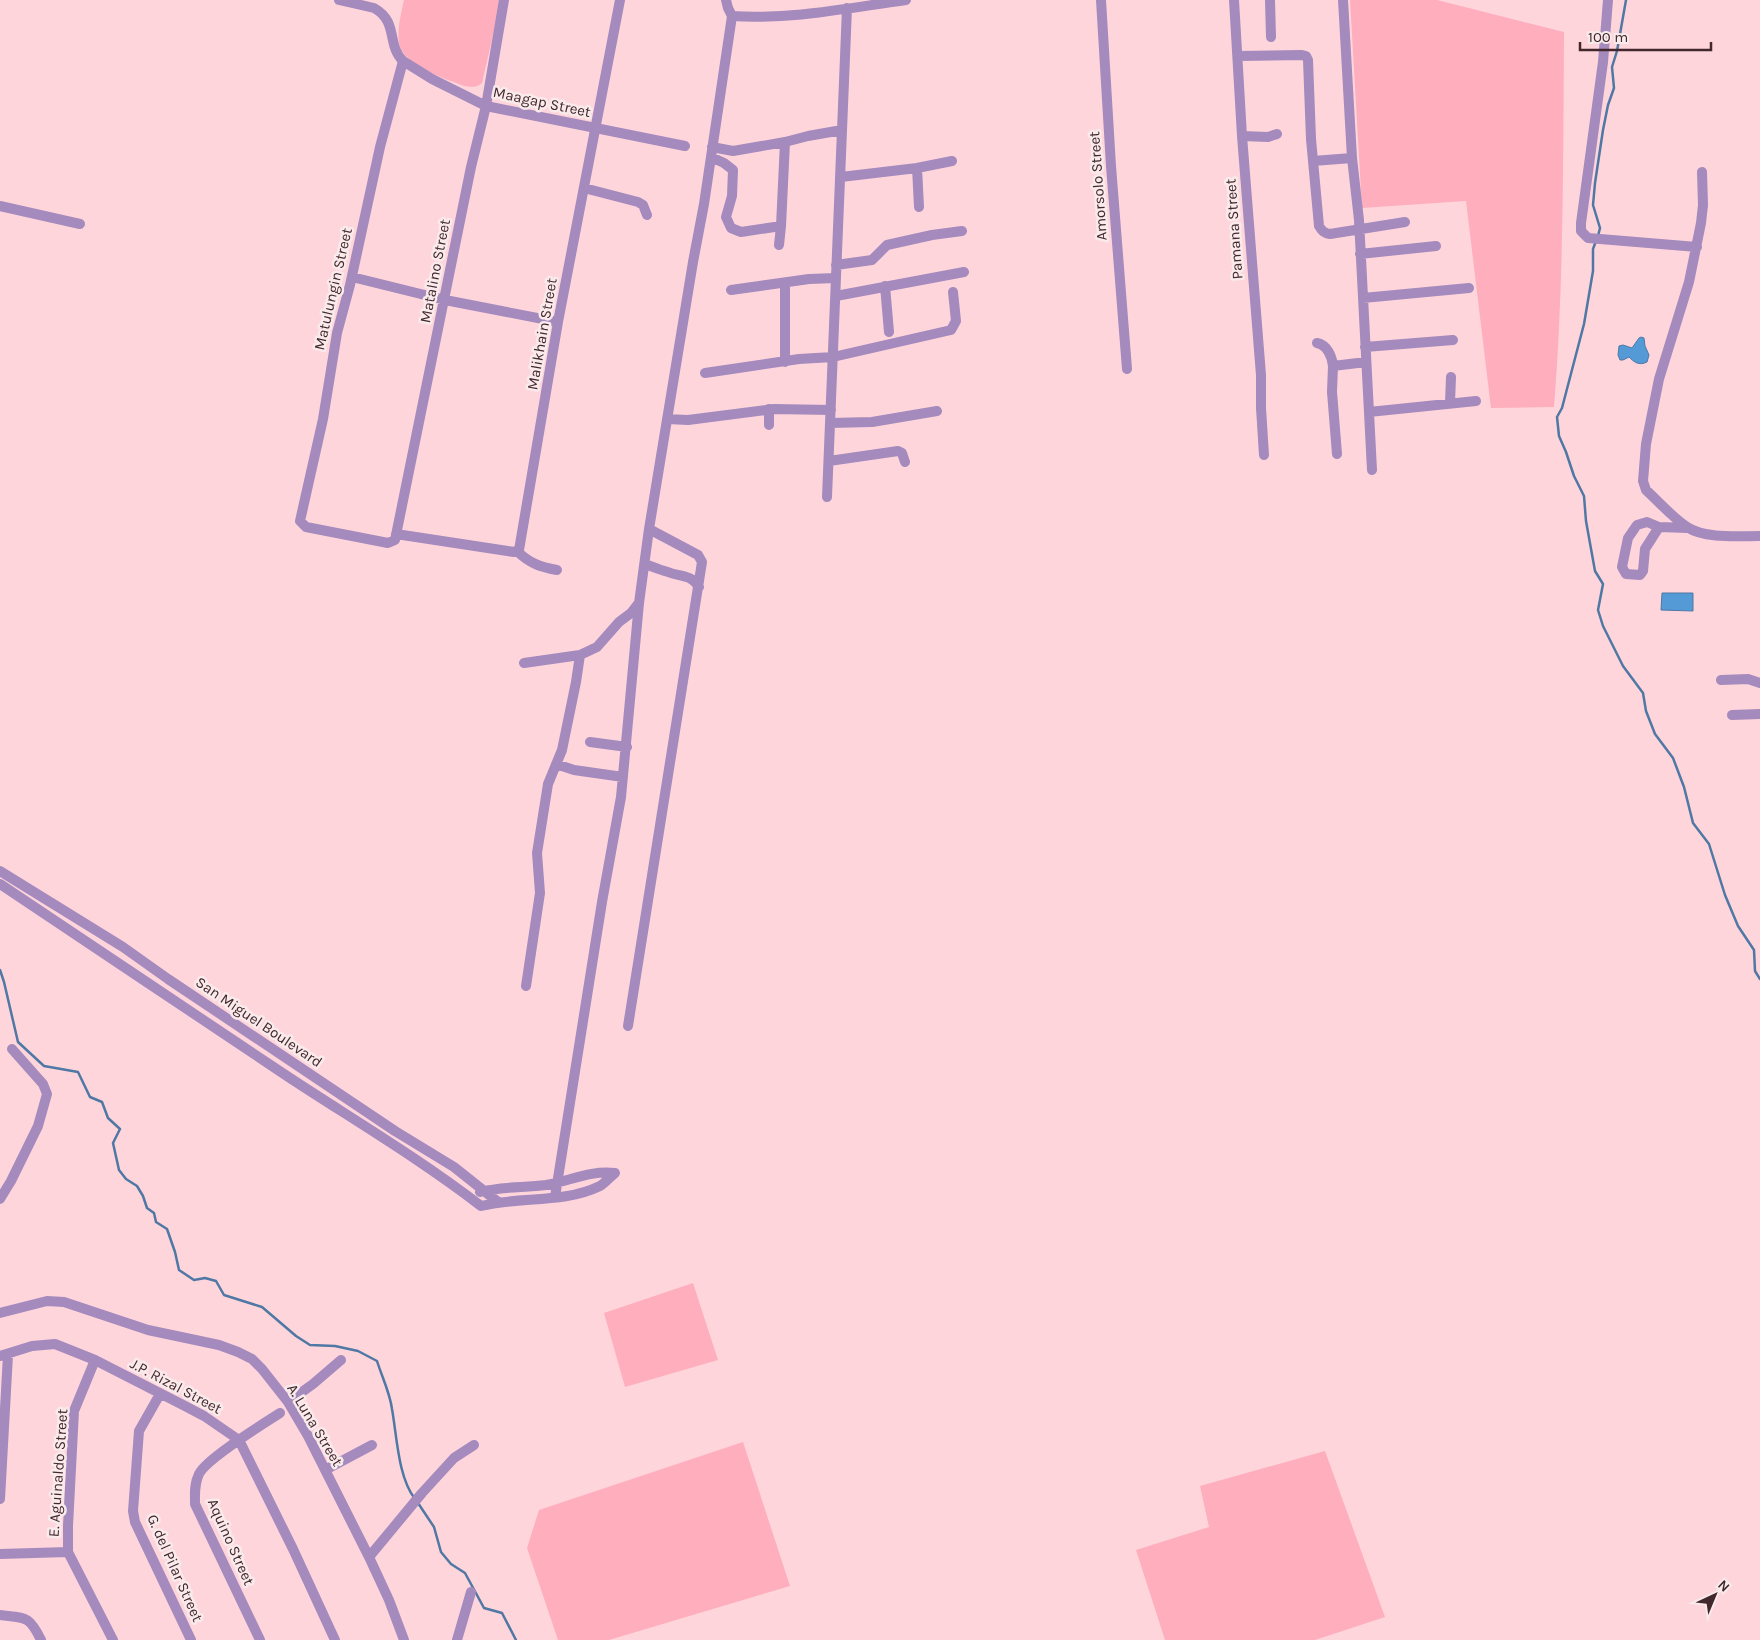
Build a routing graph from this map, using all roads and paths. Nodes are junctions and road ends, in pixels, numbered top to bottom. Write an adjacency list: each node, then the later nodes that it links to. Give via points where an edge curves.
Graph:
1 (339, 0): 15 (street, via 374,8 384,15 392,28 397,54)
2 (504, 0): 16 (street, Matalino Street)
3 (620, 0): 17 (street, Malikhain Street)
4 (726, 0): 12 (street)
5 (906, 0): 11 (street)
6 (1101, 0): 64 (street, Amorsolo Street)
7 (1234, 0): 14 (street, Pamana Street)
8 (1270, 0): 13 (street)
9 (1343, 0): 24 (street)
10 (1608, 0): 41 (street, via 1581,231 1588,238)
11 (847, 8): 12 (street, via 762,18); 18 (street)
12 (732, 16): 23 (street)
13 (1271, 37)
14 (1238, 56): 20 (street, Pamana Street); 26 (street, via 1306,56)
15 (403, 61): 16 (street, Maagap Street); 45 (street, Matulungin Street, via 380,147)
16 (486, 106): 17 (street, Maagap Street); 54 (street, Matalino Street)
17 (596, 128): 22 (street, Maagap Street); 30 (street, Malikhain Street)
18 (842, 130): 21 (street); 29 (street)
19 (1277, 134): 20 (street)
20 (1242, 136): 77 (street, Pamana Street, via 1261,375)
21 (785, 142): 23 (street); 36 (street)
22 (686, 146)
23 (711, 152): 36 (street, via 733,170 732,196 726,216 731,228 741,232); 73 (street)
24 (1352, 158): 26 (street); 37 (street)
25 (952, 161): 27 (street)
26 (1313, 161): 37 (street, via 1321,230 1330,234)
27 (917, 168): 29 (street); 32 (street)
28 (1702, 172): 41 (street, via 1703,214)
29 (841, 177): 43 (street)
30 (584, 188): 33 (street, via 638,202); 55 (street, Malikhain Street)
31 (0, 206): 35 (street)
32 (919, 208)
33 (647, 215)
34 (1405, 222): 37 (street)
35 (80, 224)
36 (781, 226): 39 (street)
37 (1359, 228): 42 (street)
38 (962, 231): 43 (street, via 887,245 872,260)
39 (779, 246)
40 (1436, 246): 42 (street)
41 (1697, 247): 83 (street, via 1659,379 1646,444 1643,481 1646,490)
42 (1360, 254): 53 (street)
43 (836, 265): 46 (street)
44 (964, 272): 48 (street)
45 (352, 276): 54 (street); 87 (street, Matulungin Street, via 337,333 323,419 300,520 306,527)
46 (836, 278): 47 (street, via 809,278); 52 (street)
47 (785, 283): 50 (street); 61 (street)
48 (885, 286): 52 (street); 56 (street)
49 (1469, 288): 53 (street)
50 (731, 290)
51 (953, 292): 60 (street, via 956,321 951,330)
52 (836, 296): 60 (street)
53 (1362, 298): 59 (street)
54 (445, 300): 55 (street); 85 (street, Matalino Street)
55 (558, 322): 88 (street, Malikhain Street)
56 (889, 332)
57 (1453, 340): 59 (street)
58 (1317, 343): 63 (street, via 1326,347)
59 (1365, 347): 62 (street)
60 (833, 356): 61 (street); 70 (street)
61 (785, 362): 65 (street)
62 (1366, 362): 63 (street); 72 (street)
63 (1333, 366): 76 (street)
64 (1127, 369)
65 (705, 373)
66 (1451, 377): 68 (street)
67 (1476, 401): 68 (street)
68 (1450, 403): 72 (street)
69 (769, 409): 70 (street); 73 (street, via 688,420); 75 (street)
70 (831, 410): 74 (street)
71 (937, 411): 74 (street, via 872,422)
72 (1370, 412): 80 (street)
73 (667, 419): 84 (street)
74 (830, 423): 78 (street)
75 (769, 425)
76 (1337, 454)
77 (1264, 455)
78 (829, 462): 79 (street, via 898,451); 81 (street)
79 (906, 462)
80 (1372, 470)
81 (827, 497)
82 (1660, 527): 82 (street, via 1647,522 1633,529 1622,567 1626,574 1640,576 1644,572 1645,549); 83 (street)
83 (1688, 528): 86 (street, via 1719,536)
84 (649, 529): 89 (street); 91 (street, via 698,555 702,562)
85 (396, 534): 87 (street, Matalino Street, via 395,540); 88 (street)
86 (1760, 536)
87 (388, 543)
88 (517, 552): 90 (street, via 541,567)
89 (645, 564): 91 (street, via 687,576); 92 (street)
90 (557, 570)
91 (699, 587): 110 (street)
92 (639, 603): 93 (street, via 597,647); 100 (street)
93 (580, 655): 94 (street); 101 (street, via 562,750)
94 (524, 663)
95 (1721, 680): 96 (street)
96 (1760, 682)
97 (1760, 714): 98 (street)
98 (1732, 715)
99 (590, 742): 100 (street)
100 (627, 747): 102 (street)
101 (556, 764): 102 (street, via 574,770); 109 (street, via 548,784 537,853 540,893)
102 (624, 777): 114 (street)
103 (0, 871): 105 (street, San Miguel Boulevard)
104 (0, 884): 106 (street, San Miguel Boulevard)
105 (73, 918): 106 (street); 107 (street, San Miguel Boulevard)
106 (68, 929): 108 (street, San Miguel Boulevard)
107 (123, 947): 108 (street); 112 (street, San Miguel Boulevard)
108 (116, 961): 113 (street, San Miguel Boulevard)
109 (526, 986)
110 (628, 1026)
111 (12, 1049): 118 (street, via 47,1094 38,1126)
112 (328, 1086): 113 (street); 115 (street, San Miguel Boulevard)
113 (319, 1097): 116 (street, San Miguel Boulevard, via 390,1140)
114 (558, 1182): 115 (street); 117 (street); 117 (street, via 600,1171 614,1173 601,1185 569,1196)
115 (484, 1191): 116 (street); 119 (street, San Miguel Boulevard)
116 (468, 1196): 119 (street, San Miguel Boulevard, via 481,1206)
117 (555, 1197): 119 (street)
118 (0, 1199)
119 (498, 1202)
120 (0, 1313): 125 (street, A. Luna Street, via 47,1301 64,1302 148,1330 219,1345 252,1359)
121 (4, 1355): 122 (street, J.P. Rizal Street, via 48,1343); 131 (street)
122 (94, 1360): 124 (street, J.P. Rizal Street); 132 (street, E. Aguinaldo Street, via 74,1411)
123 (342, 1360): 125 (street)
124 (160, 1394): 127 (street, J.P. Rizal Street, via 204,1416); 139 (street, G. del Pilar Street, via 139,1431 133,1511)
125 (288, 1402): 130 (street, A. Luna Street)
126 (280, 1413): 127 (street, Aquino Street)
127 (239, 1440): 140 (street, Aquino Street, via 200,1472 195,1486 195,1504); 141 (street, J.P. Rizal Street)
128 (372, 1445): 130 (street)
129 (474, 1445): 134 (street, via 454,1458 422,1492)
130 (325, 1470): 134 (street, A. Luna Street)
131 (0, 1499)
132 (68, 1552): 133 (street); 138 (street, E. Aguinaldo Street)
133 (0, 1554)
134 (369, 1557): 142 (street, A. Luna Street)
135 (471, 1592): 143 (street)
136 (0, 1615): 137 (street, via 25,1618 34,1626)
137 (40, 1640)
138 (113, 1640)
139 (190, 1640)
140 (260, 1640)
141 (335, 1640)
142 (404, 1640)
143 (457, 1640)

